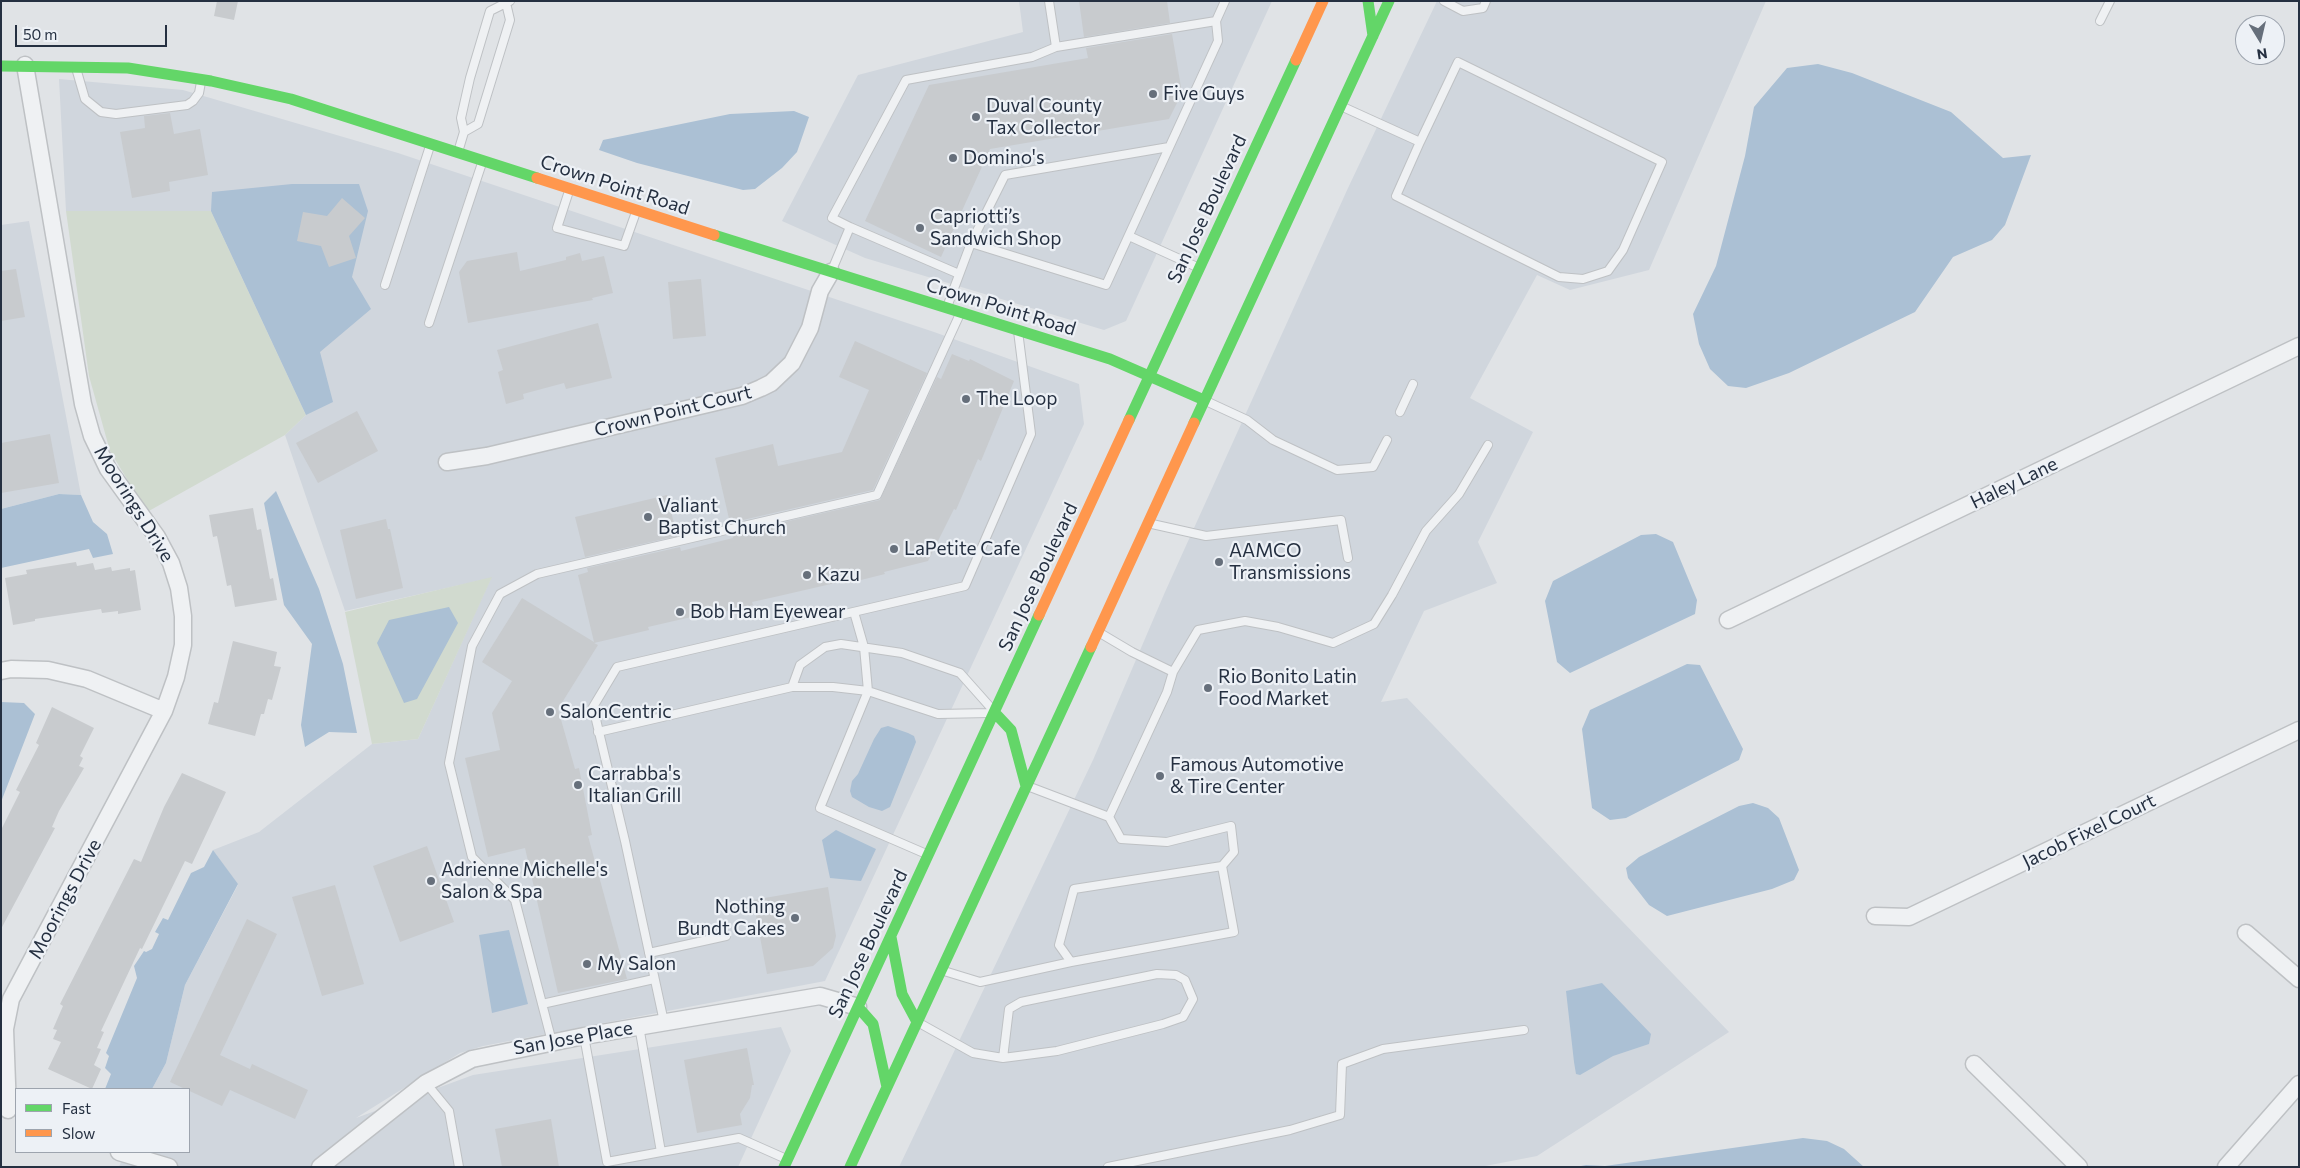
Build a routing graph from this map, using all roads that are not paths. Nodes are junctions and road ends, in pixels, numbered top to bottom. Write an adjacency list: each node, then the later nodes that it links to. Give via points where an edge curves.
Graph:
1 (1049, 1): 13 (lane)
2 (1225, 1): 10 (lane)
3 (1323, 1): 30 (main road, San Jose Boulevard)
4 (1368, 1): 12 (main road)
5 (1389, 1): 12 (main road)
6 (1444, 1): 7 (lane, via 1464,11 1483,8)
7 (1486, 1)
8 (2110, 1): 11 (lane)
9 (508, 2): 19 (lane, via 510,20 478,124); 19 (lane, via 490,11 461,118)
10 (1216, 21): 13 (lane); 22 (lane, via 1218,41)
11 (2100, 22)
12 (1373, 36): 18 (main road)
13 (1056, 47): 27 (lane, via 1032,58 906,80 832,218)
14 (25, 65): 15 (main road, Crown Point Road); 16 (main road, Crown Point Road); 56 (street, Moorings Drive, via 83,404 90,428 108,468 158,537 179,588 183,645)
15 (1, 66)
16 (75, 66): 17 (main road, Crown Point Road, via 128,68); 17 (lane, via 86,99 101,112 124,113 186,105 199,93)
17 (202, 79): 21 (main road, Crown Point Road, via 291,99)
18 (1342, 106): 20 (lane); 41 (main road)
19 (464, 132): 23 (lane)
20 (1420, 142): 20 (lane, via 1396,196 1559,277 1583,279 1608,271 1623,250 1662,162 1458,62)
21 (431, 144): 23 (main road, Crown Point Road); 33 (lane)
22 (1169, 147): 28 (lane); 29 (lane, via 1005,175)
23 (458, 153): 24 (main road, Crown Point Road)
24 (483, 161): 25 (main road, Crown Point Road); 36 (lane)
25 (569, 189): 26 (main road, Crown Point Road); 26 (lane, via 557,228 624,246)
26 (636, 210): 31 (main road, Crown Point Road)
27 (850, 227): 31 (lane); 32 (lane)
28 (1129, 236): 29 (lane, via 1106,285); 30 (lane)
29 (971, 244): 32 (lane)
30 (1199, 268): 39 (main road, San Jose Boulevard)
31 (831, 272): 34 (main road, Crown Point Road); 45 (street, Crown Point Court, via 820,291 810,328 792,363 762,388 742,396 487,456)
32 (959, 274): 34 (lane)
33 (385, 284)
34 (946, 309): 35 (main road, Crown Point Road)
35 (960, 313): 37 (main road, Crown Point Road); 73 (lane, via 877,495 538,574 500,594 472,646 449,763 472,857 515,900)
36 (429, 323)
37 (1018, 329): 39 (main road, Crown Point Road, via 1110,359); 48 (lane, via 1031,434 965,586)
38 (2299, 346): 49 (street, Haley Lane)
39 (1149, 376): 41 (main road, Crown Point Road); 57 (main road, San Jose Boulevard)
40 (1414, 384): 42 (lane)
41 (1204, 400): 43 (lane, via 1247,420 1273,440 1337,470 1373,468); 46 (main road)
42 (1400, 412)
43 (1387, 440)
44 (1488, 446): 53 (lane, via 1459,494 1426,531 1374,624 1333,643 1278,626 1245,621 1198,630)
45 (447, 462)
46 (1148, 523): 47 (lane, via 1206,536 1341,520); 50 (main road)
47 (1348, 558)
48 (854, 612): 51 (lane); 59 (lane, via 617,667 593,707)
49 (1728, 620)
50 (1098, 631): 53 (lane); 60 (main road)
51 (864, 648): 54 (lane, via 841,644 825,647 800,665); 55 (lane); 57 (lane, via 902,653 960,673)
52 (1, 671): 56 (street, via 48,670 87,679)
53 (1173, 672): 61 (lane, via 1167,692)
54 (792, 688): 55 (lane, via 833,687); 59 (lane)
55 (868, 691): 57 (lane, via 938,714); 62 (lane, via 820,808)
56 (164, 711): 86 (street, Moorings Drive, via 11,1000 6,1029)
57 (995, 713): 60 (main road, via 1011,730); 62 (main road, San Jose Boulevard)
58 (2299, 730): 64 (street, Jacob Fixel Court, via 1909,917)
59 (598, 732): 68 (lane)
60 (1026, 786): 61 (lane); 70 (main road)
61 (1109, 817): 63 (lane, via 1121,839 1167,842 1231,826 1234,852)
62 (928, 855): 67 (main road, San Jose Boulevard)
63 (1222, 866): 69 (lane, via 1074,889 1059,946); 69 (lane, via 1234,932)
64 (1875, 916)
65 (2246, 933): 72 (street)
66 (726, 936): 68 (lane)
67 (891, 937): 74 (main road, San Jose Boulevard); 76 (main road, via 902,994)
68 (649, 954): 71 (lane)
69 (1071, 962): 70 (lane, via 980,982)
70 (941, 970): 76 (main road)
71 (654, 978): 73 (lane); 75 (lane)
72 (2299, 979)
73 (542, 1004): 80 (lane)
74 (858, 1007): 75 (street, San Jose Place, via 820,996); 85 (main road, via 874,1024); 89 (main road, San Jose Boulevard)
75 (664, 1022): 77 (street, San Jose Place)
76 (917, 1022): 81 (lane, via 973,1053); 85 (main road)
77 (639, 1026): 79 (street, San Jose Place); 87 (lane)
78 (1524, 1030): 94 (lane, via 1383,1049 1342,1064 1340,1115 1290,1130)
79 (584, 1036): 80 (street, San Jose Place); 87 (lane, via 607,1162)
80 (552, 1042): 83 (street, San Jose Place, via 472,1059)
81 (1003, 1058): 81 (lane, via 1057,1050 1163,1024 1183,1017 1193,999 1185,980 1176,975 1158,974 1021,1002 1009,1009)
82 (1974, 1064): 95 (street)
83 (426, 1083): 92 (street, San Jose Place); 93 (lane, via 449,1111)
84 (2299, 1084): 96 (street)
85 (887, 1087): 90 (main road)
86 (9, 1111)
87 (661, 1152): 89 (lane, via 739,1138)
88 (122, 1153): 91 (street)
89 (786, 1163)
90 (854, 1165)
91 (169, 1167)
92 (320, 1167)
93 (459, 1167)
94 (1108, 1167)
95 (2079, 1167)
96 (2226, 1167)

